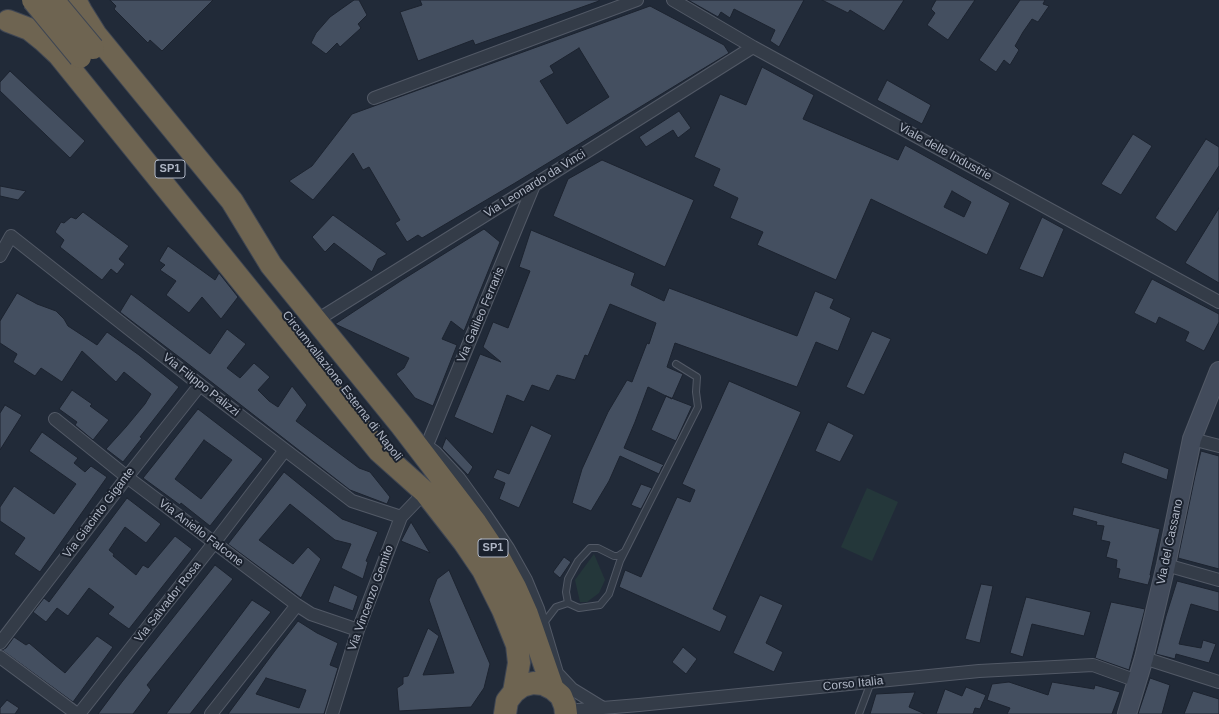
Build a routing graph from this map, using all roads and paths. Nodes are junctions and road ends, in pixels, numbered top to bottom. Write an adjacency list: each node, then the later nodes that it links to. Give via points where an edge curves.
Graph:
1 (33, 0): 8 (highway, SP1, bridge)
2 (54, 0): 6 (main road, via 46,11 28,19); 8 (highway, SP1, bridge)
3 (75, 0): 12 (highway, via 96,35 232,201)
4 (637, 0): 9 (street)
5 (673, 0): 7 (street, Viale delle Industrie)
6 (3, 20): 25 (highway, via 29,29 59,55 379,451)
7 (753, 47): 10 (street, Via Leonardo da Vinci); 13 (street, Viale delle Industrie)
8 (87, 53): 12 (highway, SP1)
9 (374, 98)
10 (534, 185): 14 (street, Via Leonardo da Vinci); 21 (street, Via Galileo Ferraris)
11 (0, 256): 17 (street, Via Filippo Palizzi, via 11,236)
12 (265, 273): 14 (highway, Circumvallazione Esterna di Napoli); 25 (highway, Circumvallazione Esterna di Napoli / SP1, via 294,325)
13 (1219, 302)
14 (317, 320): 19 (highway, Circumvallazione Esterna di Napoli)
15 (676, 364): 28 (lane, via 697,377 698,407)
16 (1219, 371): 20 (main road, Via del Cassano)
17 (200, 384): 23 (street, Via Filippo Palizzi); 24 (street, Via Giacinto Gigante)
18 (55, 419): 24 (street, Via Aniello Falcone)
19 (401, 425): 21 (street); 41 (highway, Circumvallazione Esterna di Napoli / SP1, via 476,522 498,556 527,614)
20 (1192, 439): 22 (street); 29 (main road, Via del Cassano)
21 (426, 445): 33 (street, via 459,478 508,548 526,580)
22 (1219, 446)
23 (285, 450): 26 (street, Via Filippo Palizzi, via 352,501); 27 (street, Via Salvador Rosa)
24 (127, 477): 27 (street, Via Aniello Falcone); 35 (street, Via Giacinto Gigante)
25 (425, 492): 26 (street, Via Vincenzo Gemito); 42 (highway, via 483,570 503,610 517,645 518,663)
26 (400, 517): 34 (street, Via Vincenzo Gemito)
27 (214, 543): 32 (street, Via Aniello Falcone); 46 (street, Via Salvador Rosa)
28 (625, 551): 31 (lane, via 609,594 600,605 579,608); 31 (lane, via 614,556 598,548 590,548 578,561 568,579)
29 (1166, 565): 30 (street); 37 (main road, Via del Cassano)
30 (1219, 580)
31 (568, 603): 33 (lane, via 556,607)
32 (297, 605): 34 (street, Via Aniello Falcone, via 311,614); 47 (street)
33 (543, 624): 44 (street, via 557,672 572,689)
34 (358, 630): 48 (street, Via Vincenzo Gemito)
35 (0, 643)
36 (0, 657): 46 (street)
37 (1144, 658): 38 (main road, Via del Cassano); 40 (street)
38 (1137, 681): 39 (street, Corso Italia, via 1093,665 979,671); 52 (main road, Via del Cassano)
39 (871, 682): 43 (street, Corso Italia); 51 (lane)
40 (1219, 682)
41 (553, 688): 42 (highway, via 533,683); 45 (highway, Circumvallazione Esterna di Napoli / SP1, via 561,696)
42 (514, 692): 49 (highway, via 507,701)
43 (639, 705): 44 (street, Corso Italia); 50 (street)
44 (603, 708): 45 (street, Corso Italia)
45 (566, 712)
46 (78, 714)
47 (211, 714)
48 (332, 714)
49 (505, 714)
50 (628, 714)
51 (859, 714)
52 (1127, 714)

